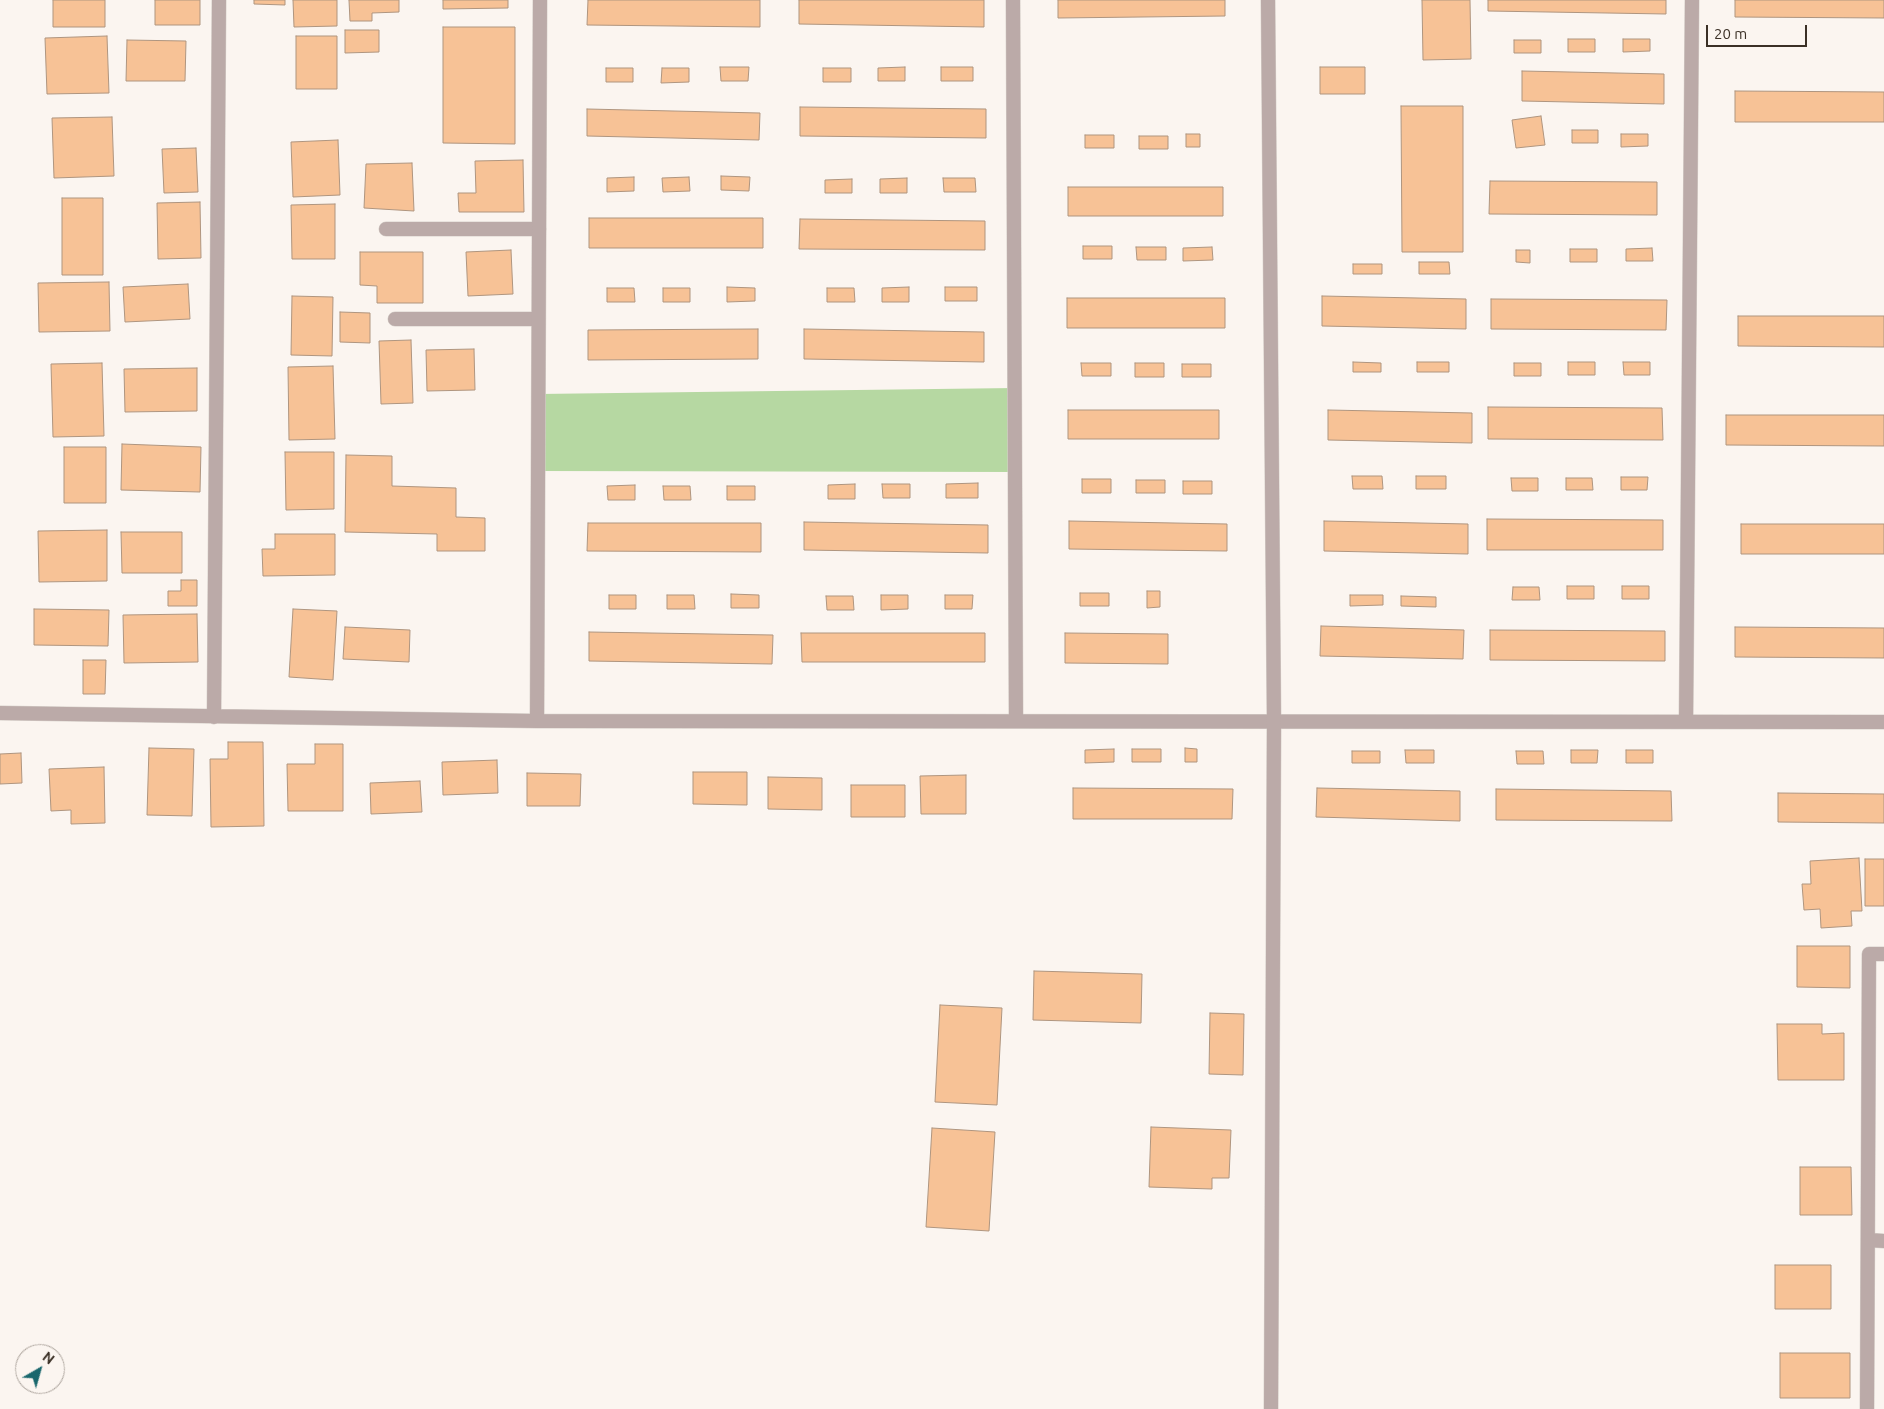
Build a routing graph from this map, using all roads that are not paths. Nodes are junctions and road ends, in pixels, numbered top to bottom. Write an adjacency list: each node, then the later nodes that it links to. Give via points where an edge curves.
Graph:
1 (219, 0): 11 (street)
2 (540, 0): 7 (street)
3 (1013, 0): 12 (street)
4 (1268, 0): 14 (street)
5 (1692, 0): 15 (street)
6 (386, 229): 7 (street)
7 (539, 229): 8 (street)
8 (538, 318): 9 (street); 13 (street)
9 (395, 319)
10 (0, 713): 11 (street)
11 (214, 717): 13 (street)
12 (1016, 720): 13 (street); 14 (street)
13 (537, 721)
14 (1274, 722): 15 (street); 20 (street)
15 (1686, 722): 16 (street)
16 (1884, 722)
17 (1884, 954): 18 (street, via 1869,954)
18 (1868, 1240): 19 (street); 21 (street)
19 (1884, 1240)
20 (1271, 1409)
21 (1867, 1409)

